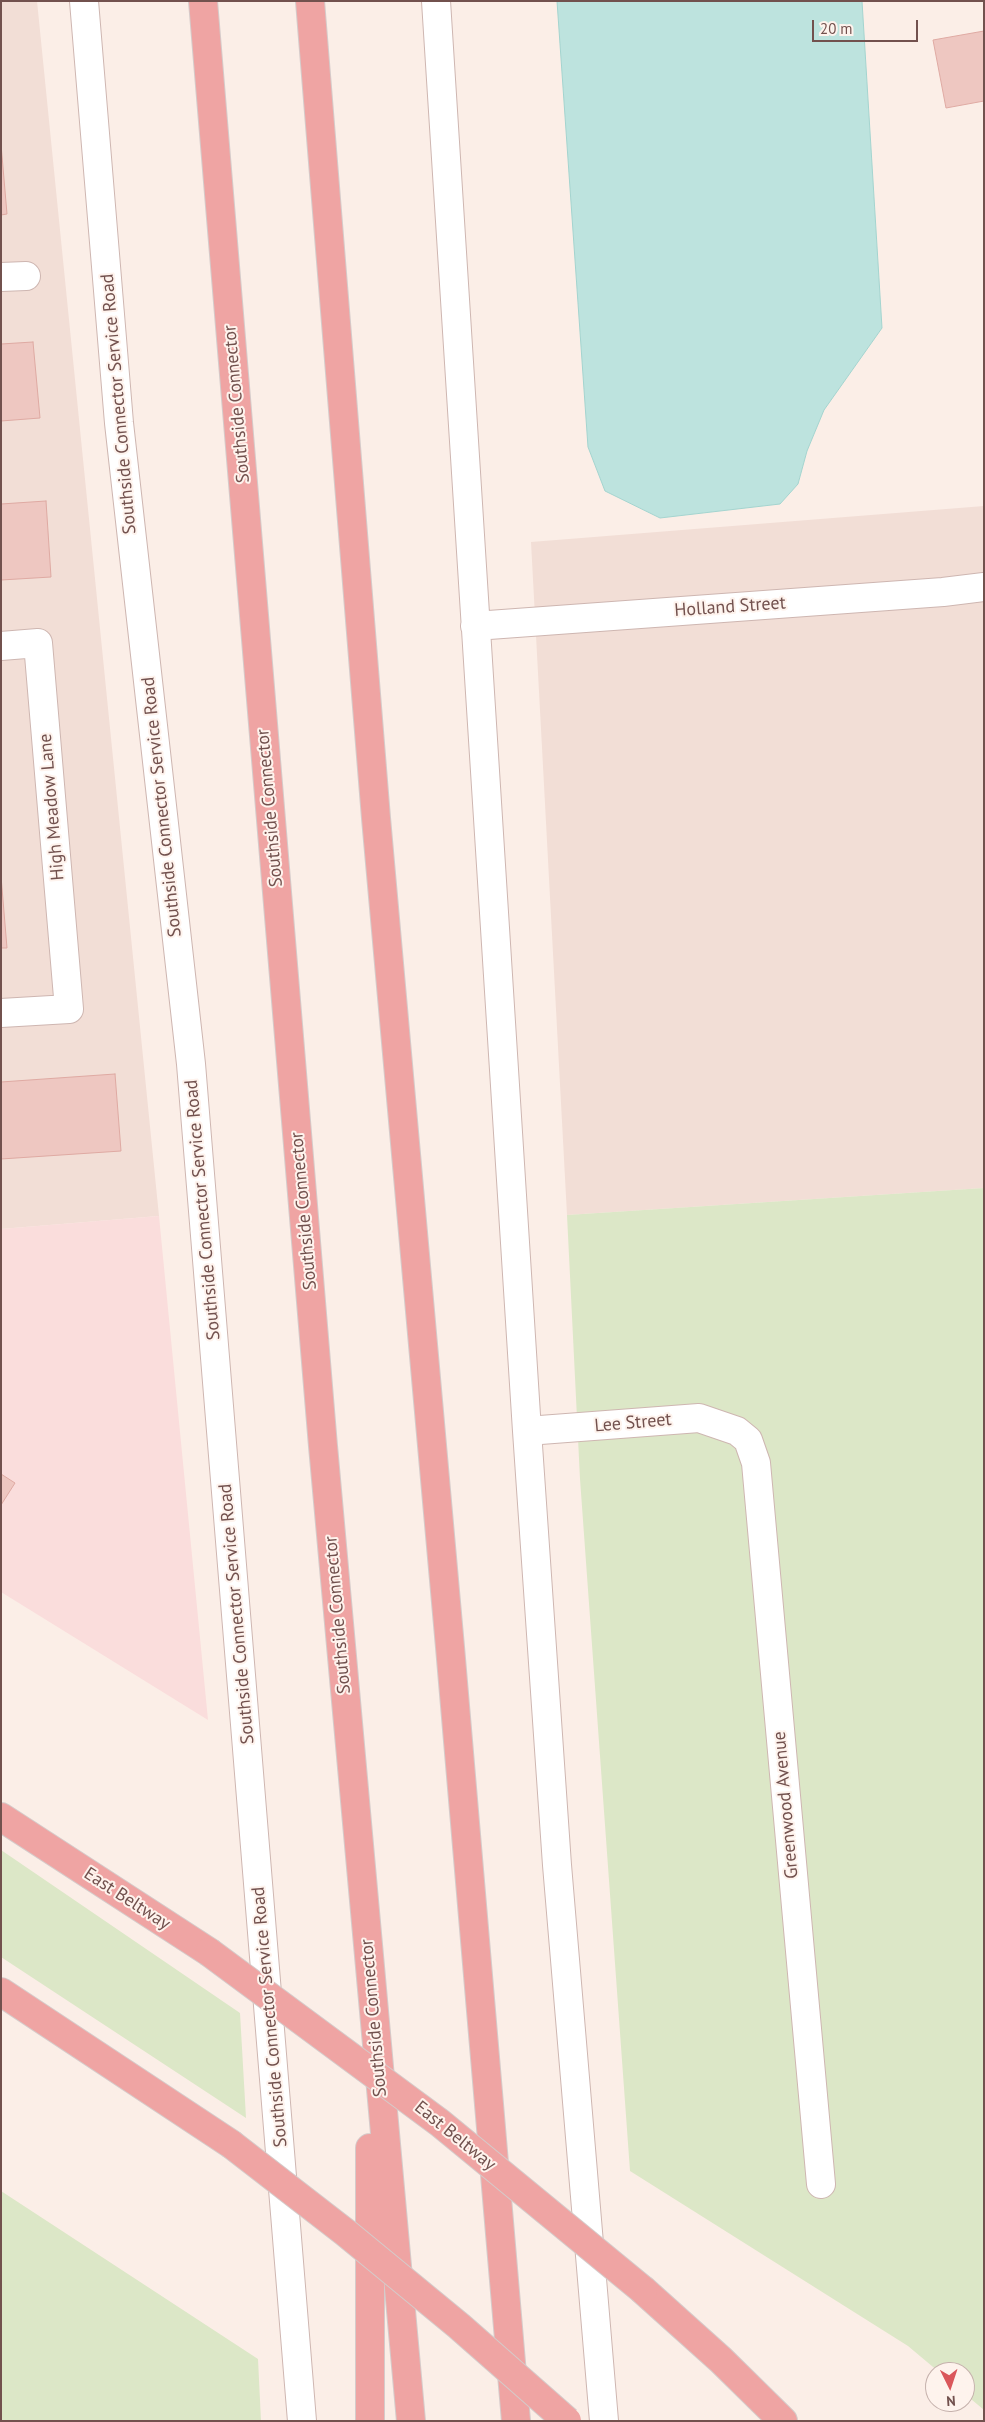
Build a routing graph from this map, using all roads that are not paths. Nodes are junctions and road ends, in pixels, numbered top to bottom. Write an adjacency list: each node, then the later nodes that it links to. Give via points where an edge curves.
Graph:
1 (84, 1): 18 (street, Southside Connector Service Road, via 119,423 191,1064)
2 (191, 1): 6 (highway)
3 (203, 1): 6 (highway, Southside Connector)
4 (310, 1): 21 (highway, via 376,818)
5 (436, 1): 8 (street)
6 (231, 335): 14 (highway, Southside Connector)
7 (984, 587): 8 (street, Holland Street)
8 (475, 626): 11 (street)
9 (1, 646): 10 (street, High Meadow Lane, via 38,643 69,1009)
10 (1, 1013)
11 (527, 1431): 12 (street, Lee Street, via 700,1418); 23 (street, via 557,1864)
12 (737, 1431): 16 (street, Greenwood Avenue, via 748,1440 756,1463)
13 (1, 1817): 17 (highway, East Beltway, bridge, via 209,1952 440,2123 643,2290)
14 (370, 1974): 19 (highway); 20 (highway, Southside Connector)
15 (1, 1992): 22 (highway, bridge, via 231,2144 459,2326)
16 (822, 2184)
17 (721, 2360): 24 (highway, East Beltway); 25 (highway)
18 (302, 2421)
19 (370, 2421)
20 (411, 2421)
21 (516, 2421)
22 (567, 2421)
23 (604, 2421)
24 (783, 2421)
25 (803, 2421)

